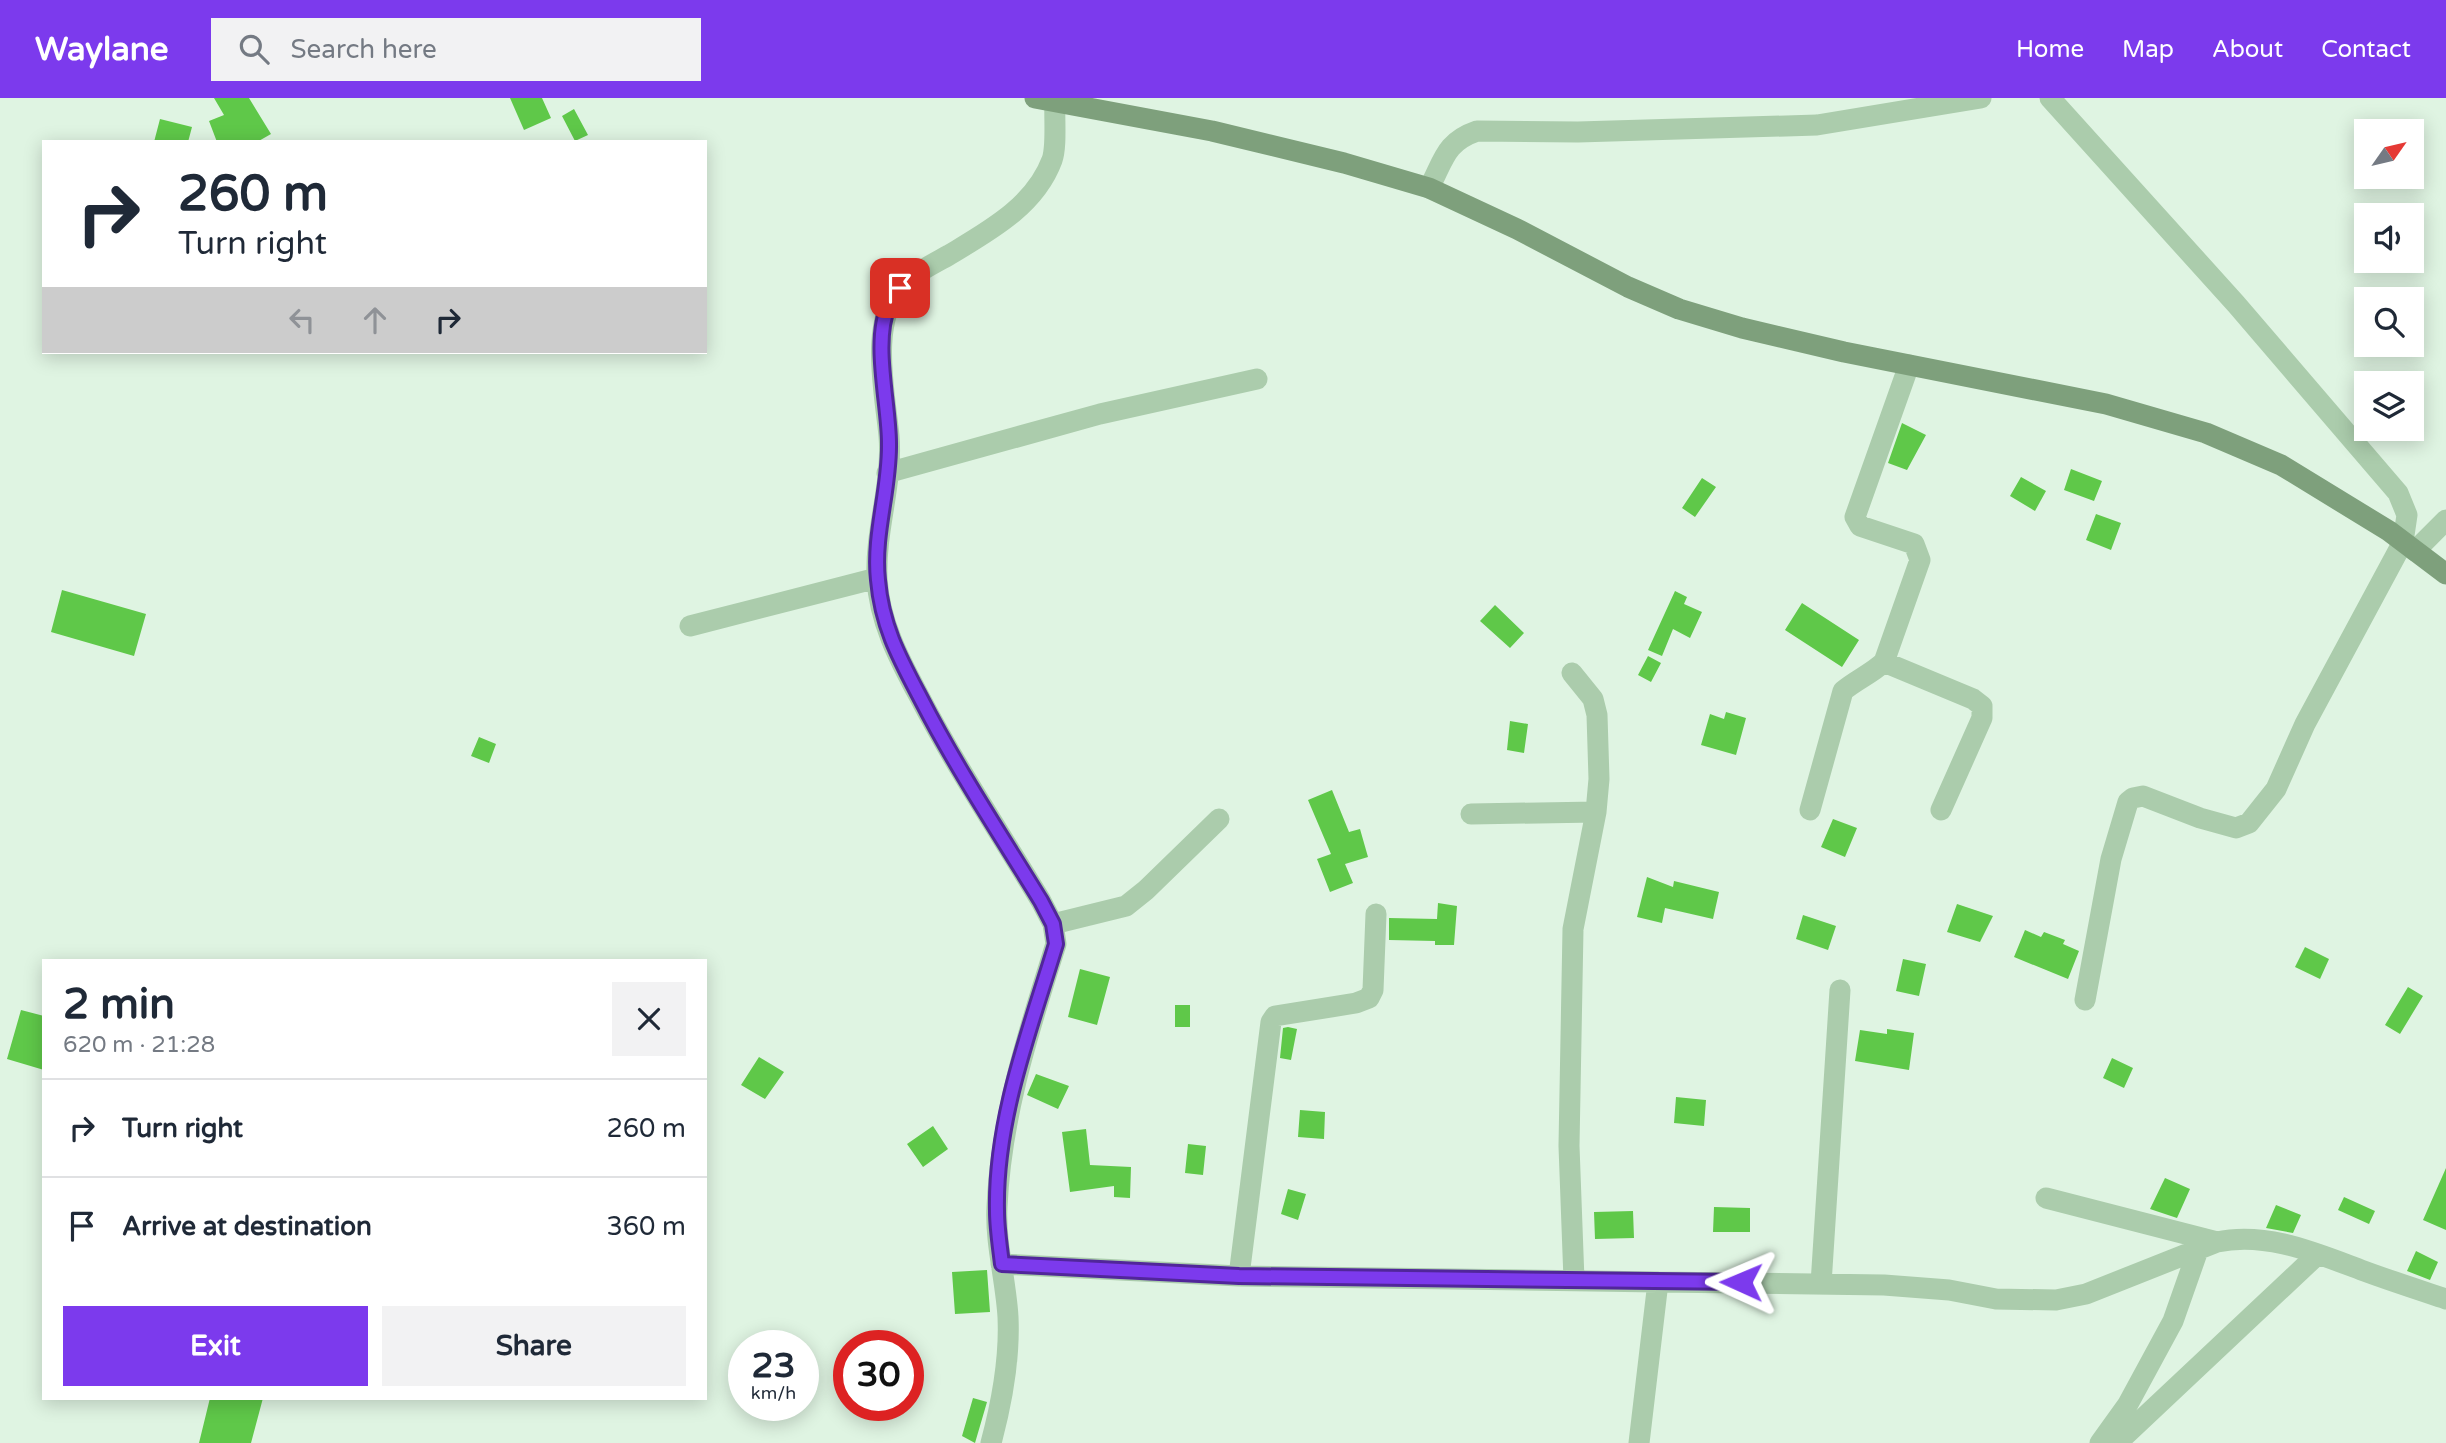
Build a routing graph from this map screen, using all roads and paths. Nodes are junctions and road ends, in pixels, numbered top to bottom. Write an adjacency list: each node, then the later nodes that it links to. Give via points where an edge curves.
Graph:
1 (1981, 98): 4 (street, via 1817,125 1477,131 1453,142)
2 (2050, 98): 9 (street, via 2398,493 2407,515)
3 (1045, 100): 4 (street, via 1212,131); 7 (street, via 1052,158 1032,192 1016,211 981,236 917,274 888,306 881,341 890,443)
4 (1429, 188): 5 (street, via 1679,309 1796,342)
5 (1909, 365): 9 (street, via 2106,404 2206,433 2281,465); 13 (street, via 1855,516 1860,526 1914,544 1919,552)
6 (1256, 379): 7 (street, via 1100,414)
7 (887, 473): 11 (street)
8 (2446, 520): 9 (street)
9 (2409, 546): 10 (street); 23 (street, via 2305,724 2276,789 2249,823 2236,828 2143,796 2128,803 2111,859)
10 (2446, 575)
11 (877, 578): 12 (street); 21 (street, via 892,643 944,745)
12 (690, 626)
13 (1884, 662): 15 (street, via 1843,691); 16 (street, via 1982,706 1982,718)
14 (1572, 673): 17 (street, via 1593,699 1597,715)
15 (1810, 810)
16 (1941, 810)
17 (1596, 811): 18 (street); 29 (street, via 1573,929 1569,1146)
18 (1472, 814)
19 (1219, 819): 21 (street, via 1126,906)
20 (1376, 914): 28 (street, via 1369,998 1275,1016 1271,1022)
21 (1053, 924): 27 (street, via 1056,944 1008,1108 1000,1160 997,1211)
22 (1840, 990): 31 (street)
23 (2085, 1000)
24 (2046, 1198): 25 (street)
25 (2207, 1246): 26 (street, via 2228,1239 2264,1240); 31 (street, via 2086,1294 2056,1300); 35 (street, via 2128,1404)
26 (2318, 1254): 32 (street); 36 (street)
27 (1002, 1264): 28 (street); 33 (street, via 1008,1353)
28 (1239, 1276): 29 (street)
29 (1573, 1280): 30 (street)
30 (1658, 1282): 31 (street); 34 (street)
31 (1821, 1284)
32 (2446, 1299)
33 (991, 1443)
34 (1639, 1443)
35 (2100, 1443)
36 (2117, 1443)

